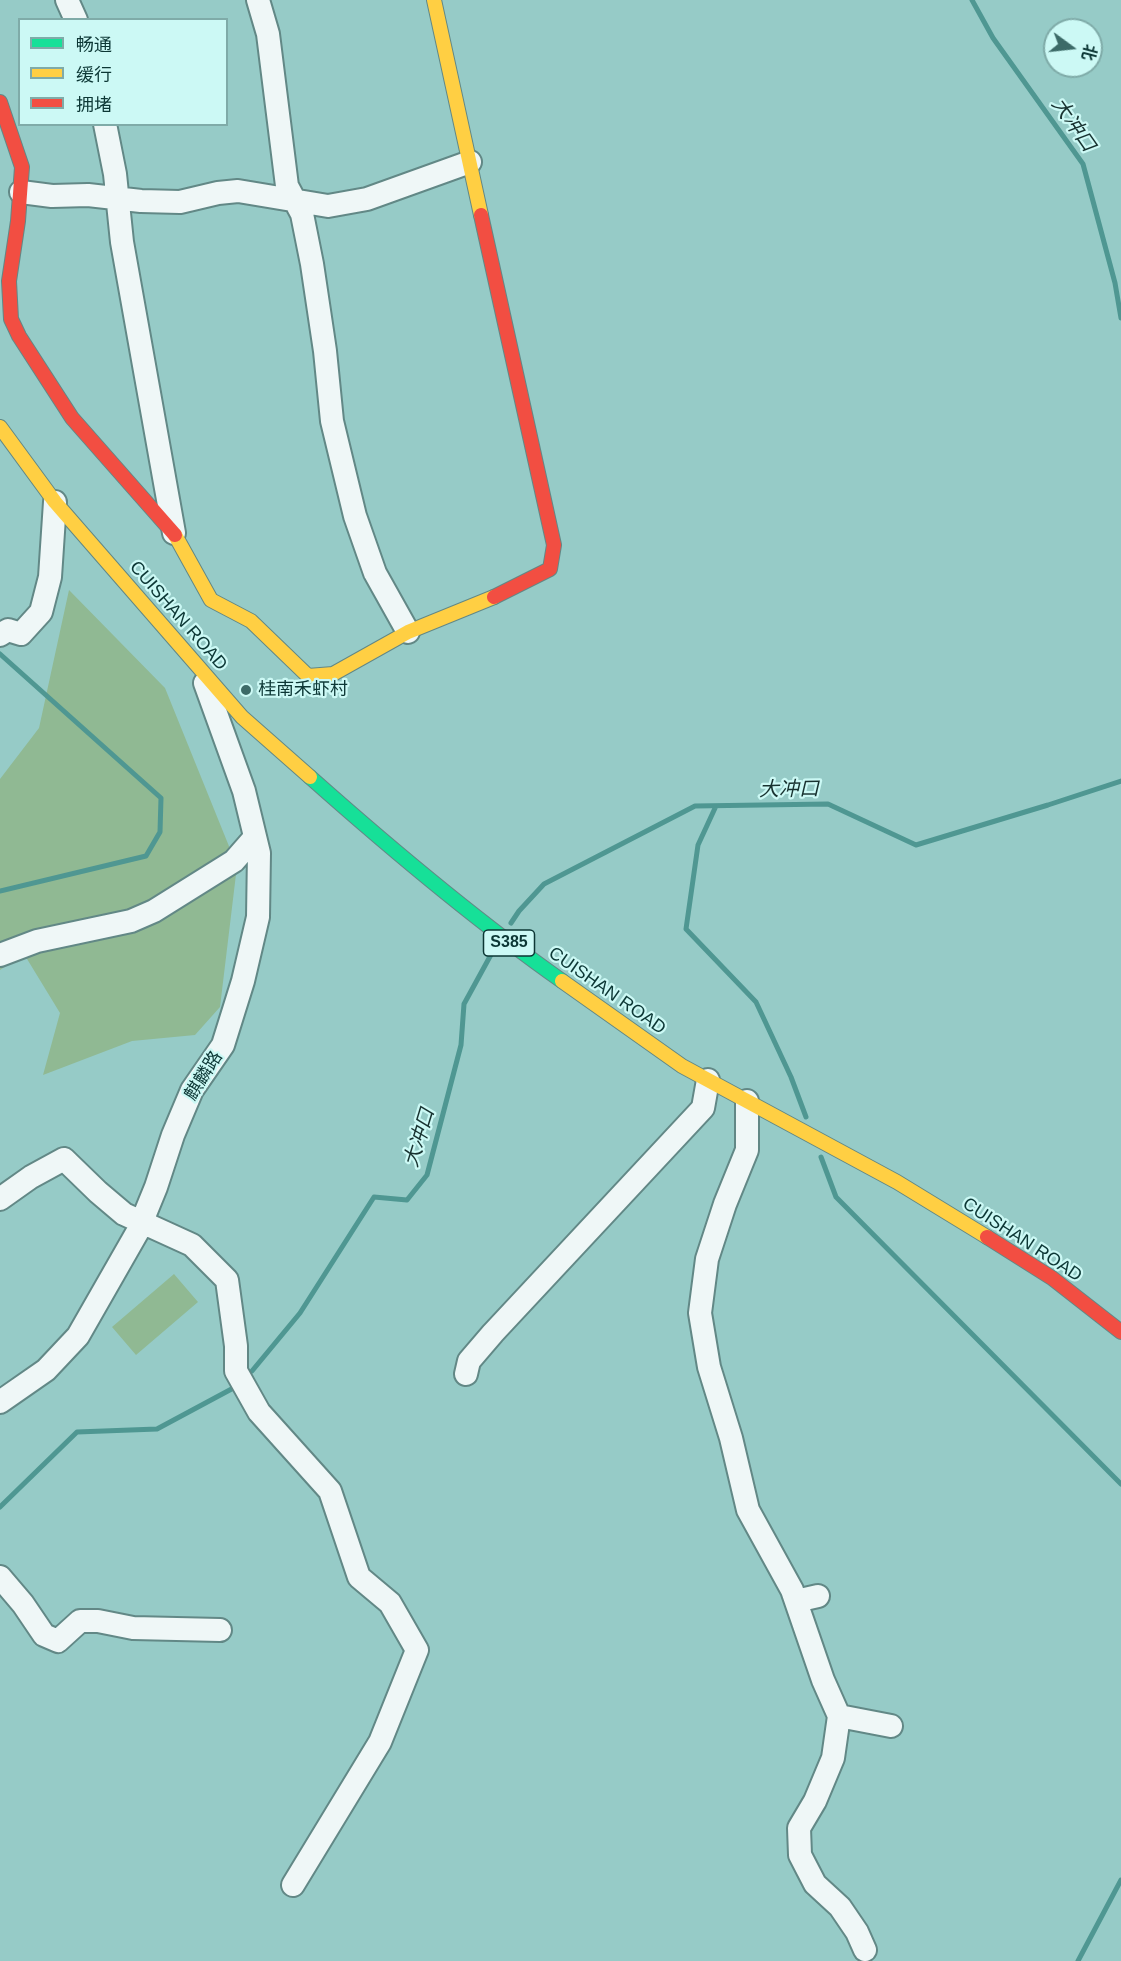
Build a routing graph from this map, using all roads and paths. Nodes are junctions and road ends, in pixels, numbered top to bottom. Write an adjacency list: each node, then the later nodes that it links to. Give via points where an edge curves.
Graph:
1 (67, 0): 4 (street)
2 (258, 0): 10 (street, via 268,34 287,186)
3 (434, 0): 7 (street)
4 (75, 18)
5 (0, 102): 8 (street, via 22,167)
6 (105, 126): 9 (street)
7 (470, 162): 10 (street, via 367,199 328,206); 14 (street, via 554,545 550,569 489,600)
8 (21, 192): 9 (street); 13 (street, via 9,281 15,328 72,418)
9 (117, 197): 10 (street, via 180,202 238,191); 13 (street)
10 (295, 201): 14 (street, via 302,214 312,264 332,421 355,516 375,573)
11 (0, 427): 12 (street, CUISHAN ROAD / S385)
12 (55, 502): 15 (street, via 50,577 41,612 21,634 8,630); 16 (street, CUISHAN ROAD / S385)
13 (174, 533): 14 (street, via 211,600 251,621 308,676 333,674)
14 (408, 632)
15 (0, 635)
16 (199, 667): 17 (street, 麒麟路, via 244,791); 19 (street, CUISHAN ROAD / S385, via 242,717 370,831 522,953 682,1066)
17 (255, 837): 18 (street, via 234,861 154,911 131,921 37,941); 22 (street, 麒麟路, via 259,853 258,917 243,981 223,1045 192,1090)
18 (0, 955)
19 (708, 1080): 20 (street, CUISHAN ROAD / S385); 24 (street, via 703,1108 493,1333 469,1361)
20 (747, 1101): 23 (street, CUISHAN ROAD / S385, via 897,1182 1052,1278); 28 (street, via 747,1150 707,1259 700,1313 709,1367 748,1510)
21 (0, 1199): 22 (street, via 64,1159 124,1214)
22 (142, 1222): 25 (street, 麒麟路, via 78,1336 46,1370); 32 (street, via 192,1245 227,1280 236,1371 259,1412 330,1491 359,1577 390,1603 417,1650 380,1742)
23 (1121, 1332)
24 (466, 1374)
25 (0, 1402)
26 (0, 1577): 29 (street, via 44,1635 58,1641 80,1621 133,1628)
27 (818, 1596): 28 (street)
28 (796, 1601): 30 (street)
29 (220, 1630)
30 (839, 1716): 31 (street); 33 (street, via 833,1758 800,1828 800,1855 815,1884 840,1907)
31 (891, 1726)
32 (293, 1884)
33 (865, 1950)

